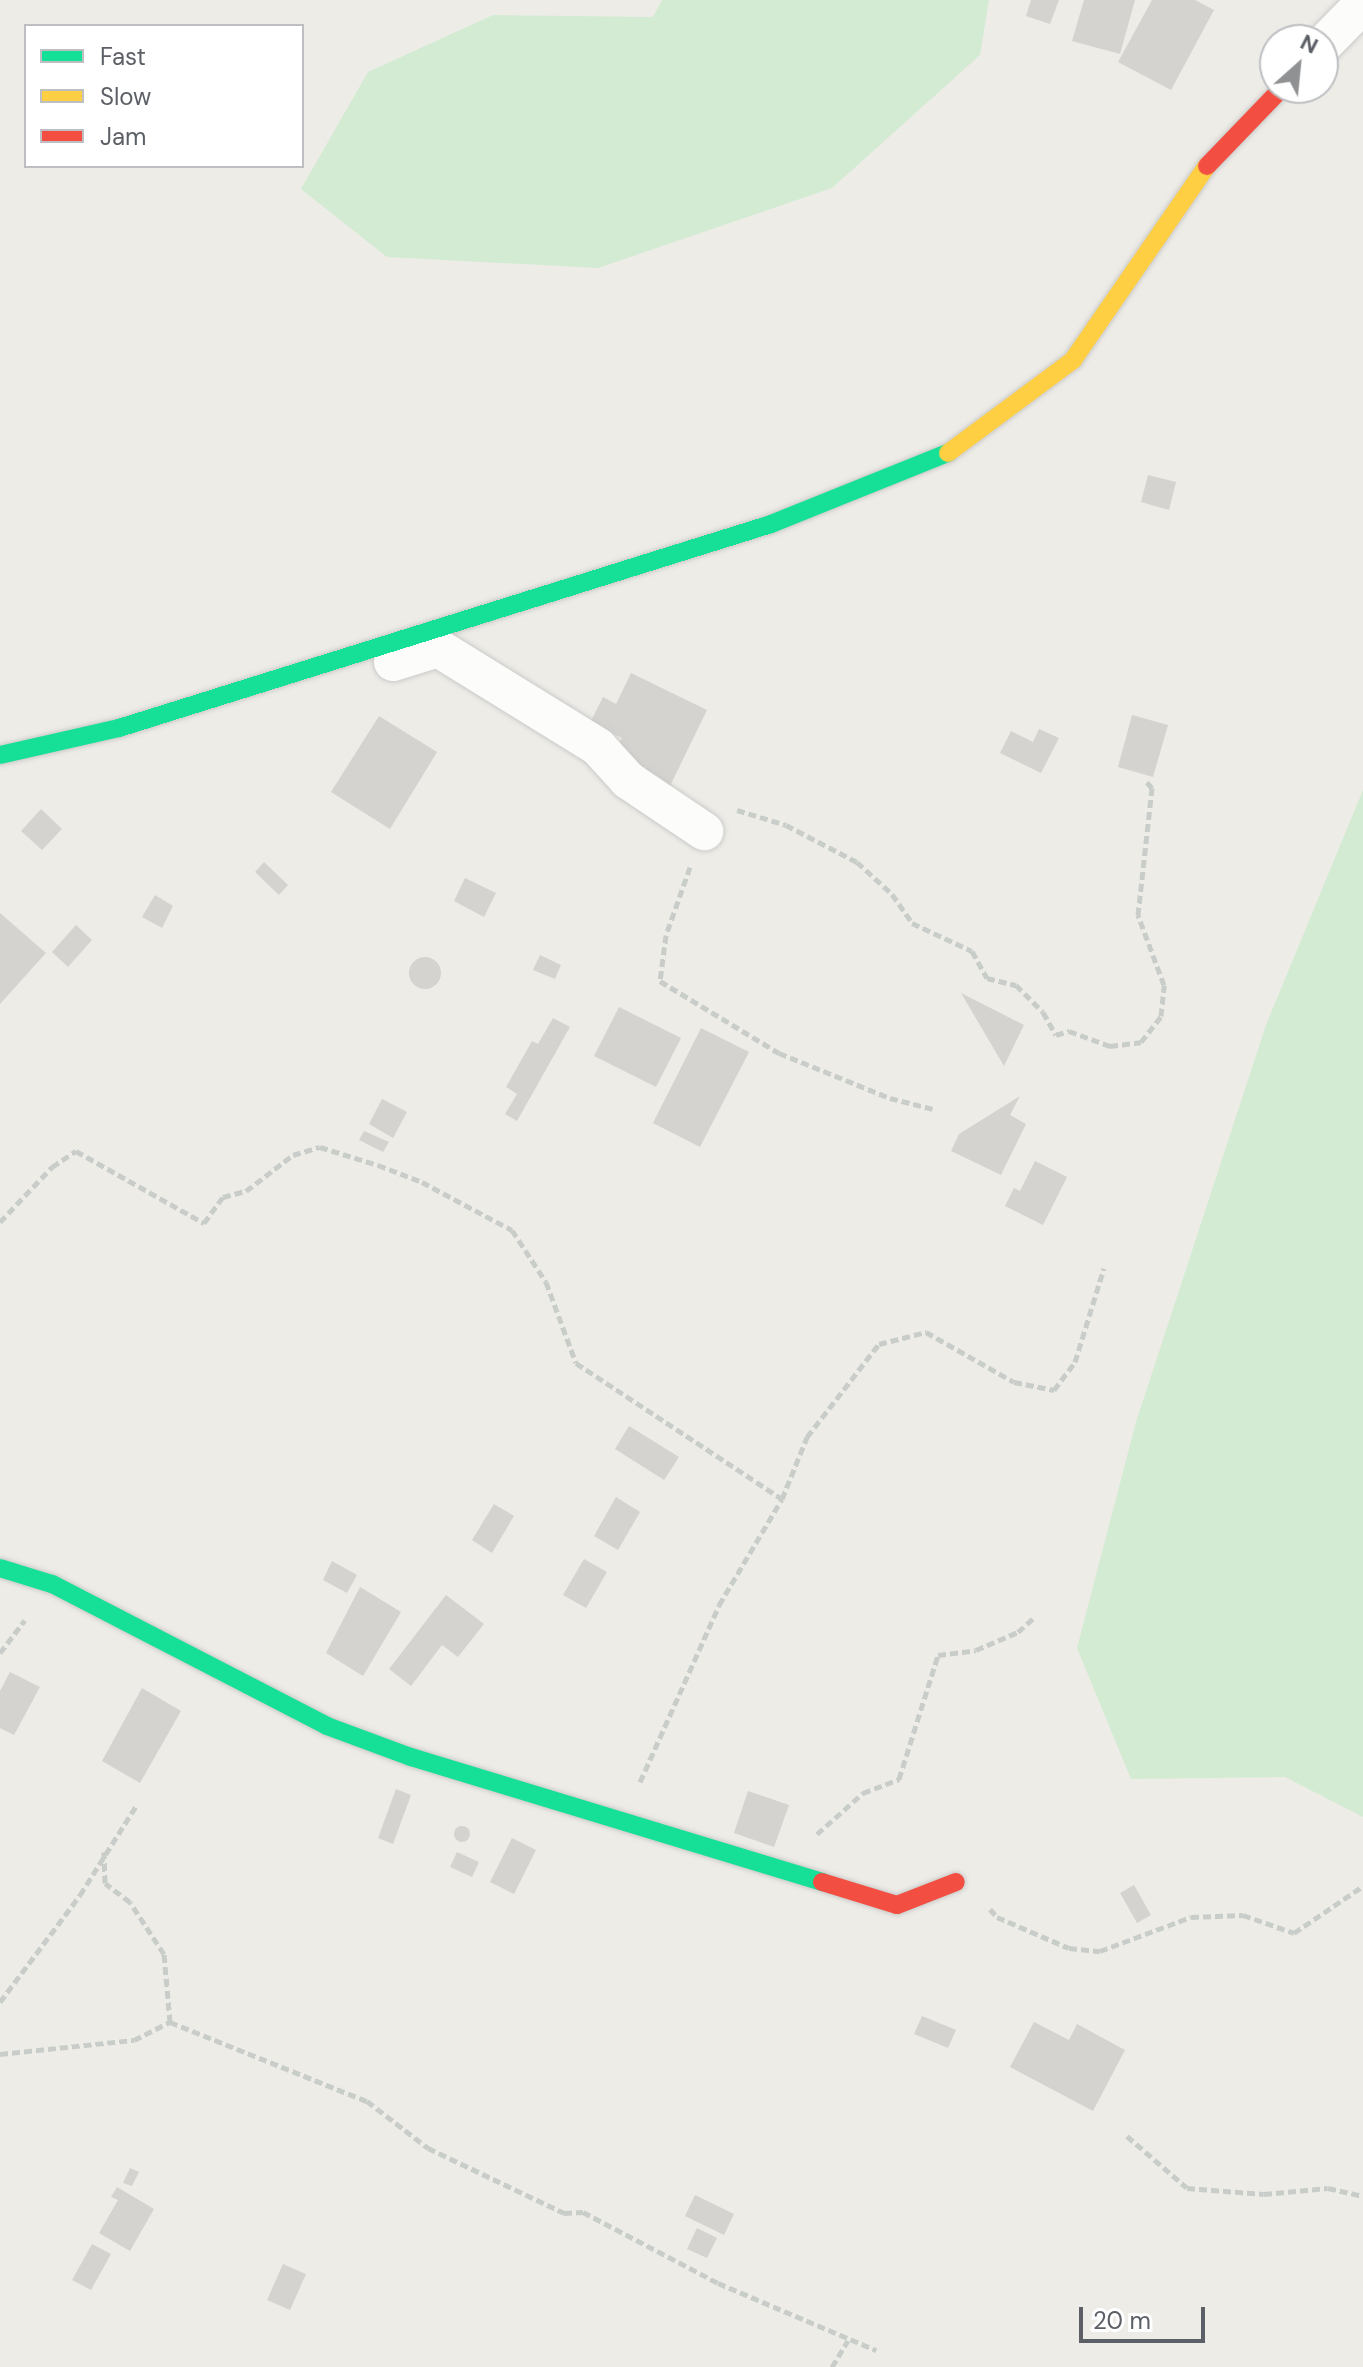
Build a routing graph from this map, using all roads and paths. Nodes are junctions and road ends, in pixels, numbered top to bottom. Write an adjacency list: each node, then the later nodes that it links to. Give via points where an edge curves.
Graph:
1 (1363, 4): 2 (street)
2 (1339, 29)
3 (1266, 104): 4 (street, via 1210,162 1073,360 948,453 771,524 119,728)
4 (0, 755)
5 (0, 766): 7 (street, via 184,723 438,648 598,747 628,780)
6 (1145, 780): 7 (path, via 1152,788 1138,915 1164,985 1161,1016 1141,1042 1110,1046 1069,1031 1056,1035 1043,1012 1016,985 987,978 972,951 912,923 892,894 826,843 719,802)
7 (704, 831): 8 (path, via 666,935 660,981 779,1053 890,1098)
8 (933, 1109)
9 (0, 1222): 11 (path, via 52,1167 76,1151 204,1223 223,1197 246,1191 293,1155 320,1147 378,1165 512,1230 546,1282 576,1363)
10 (1104, 1268): 11 (path, via 1075,1362 1054,1390 1014,1382 926,1332 879,1344 807,1437)
11 (782, 1499): 15 (path, via 719,1605 652,1750)
12 (0, 1568): 15 (street, via 52,1584 327,1726)
13 (1036, 1616): 17 (path, via 1018,1632 976,1650 938,1655 899,1779 863,1793 826,1823 798,1863)
14 (136, 1806): 16 (path)
15 (626, 1822): 17 (street)
16 (104, 1852): 20 (path, via 43,1948); 21 (path, via 105,1883 130,1902 164,1954)
17 (796, 1878): 18 (street, via 897,1905)
18 (956, 1882): 19 (path, via 973,1888 997,1917 1069,1948 1100,1951 1191,1917 1243,1915 1294,1933)
19 (1363, 1886)
20 (0, 2002)
21 (170, 2022): 22 (path, via 134,2040); 25 (path, via 367,2101 428,2148 564,2213 583,2212 718,2283)
22 (0, 2054)
23 (1127, 2136): 24 (path, via 1187,2188 1264,2194 1328,2188)
24 (1363, 2196)
25 (848, 2340): 26 (path); 27 (path)
26 (876, 2350)
27 (832, 2367)

